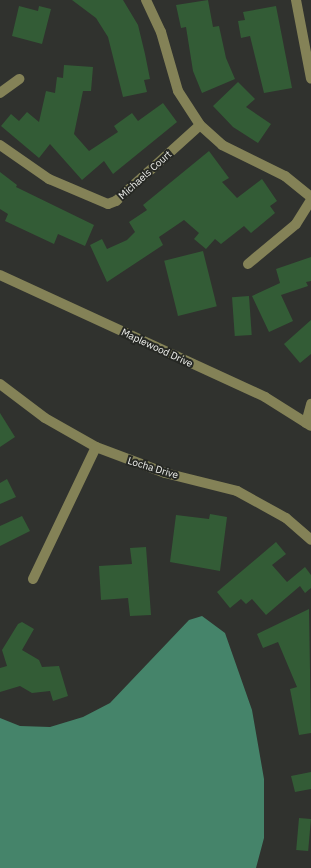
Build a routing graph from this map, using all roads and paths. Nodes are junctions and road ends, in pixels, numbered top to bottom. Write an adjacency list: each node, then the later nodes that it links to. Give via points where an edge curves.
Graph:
1 (146, 0): 6 (street, via 161,32 178,91)
2 (296, 0): 4 (street)
3 (19, 79): 5 (street)
4 (311, 79)
5 (0, 94)
6 (200, 125): 7 (street, Michaels Court, via 116,201 108,204 48,179); 8 (street, via 226,147 285,176)
7 (0, 145)
8 (311, 198): 9 (street, via 296,224)
9 (248, 264)
10 (0, 275): 13 (street, Maplewood Drive, via 265,397)
11 (0, 384): 14 (street, Locha Drive, via 45,418)
12 (311, 404): 13 (street)
13 (309, 423)
14 (96, 447): 15 (street, Locha Drive, via 165,473 237,492 286,518); 16 (street)
15 (311, 540)
16 (33, 579)

